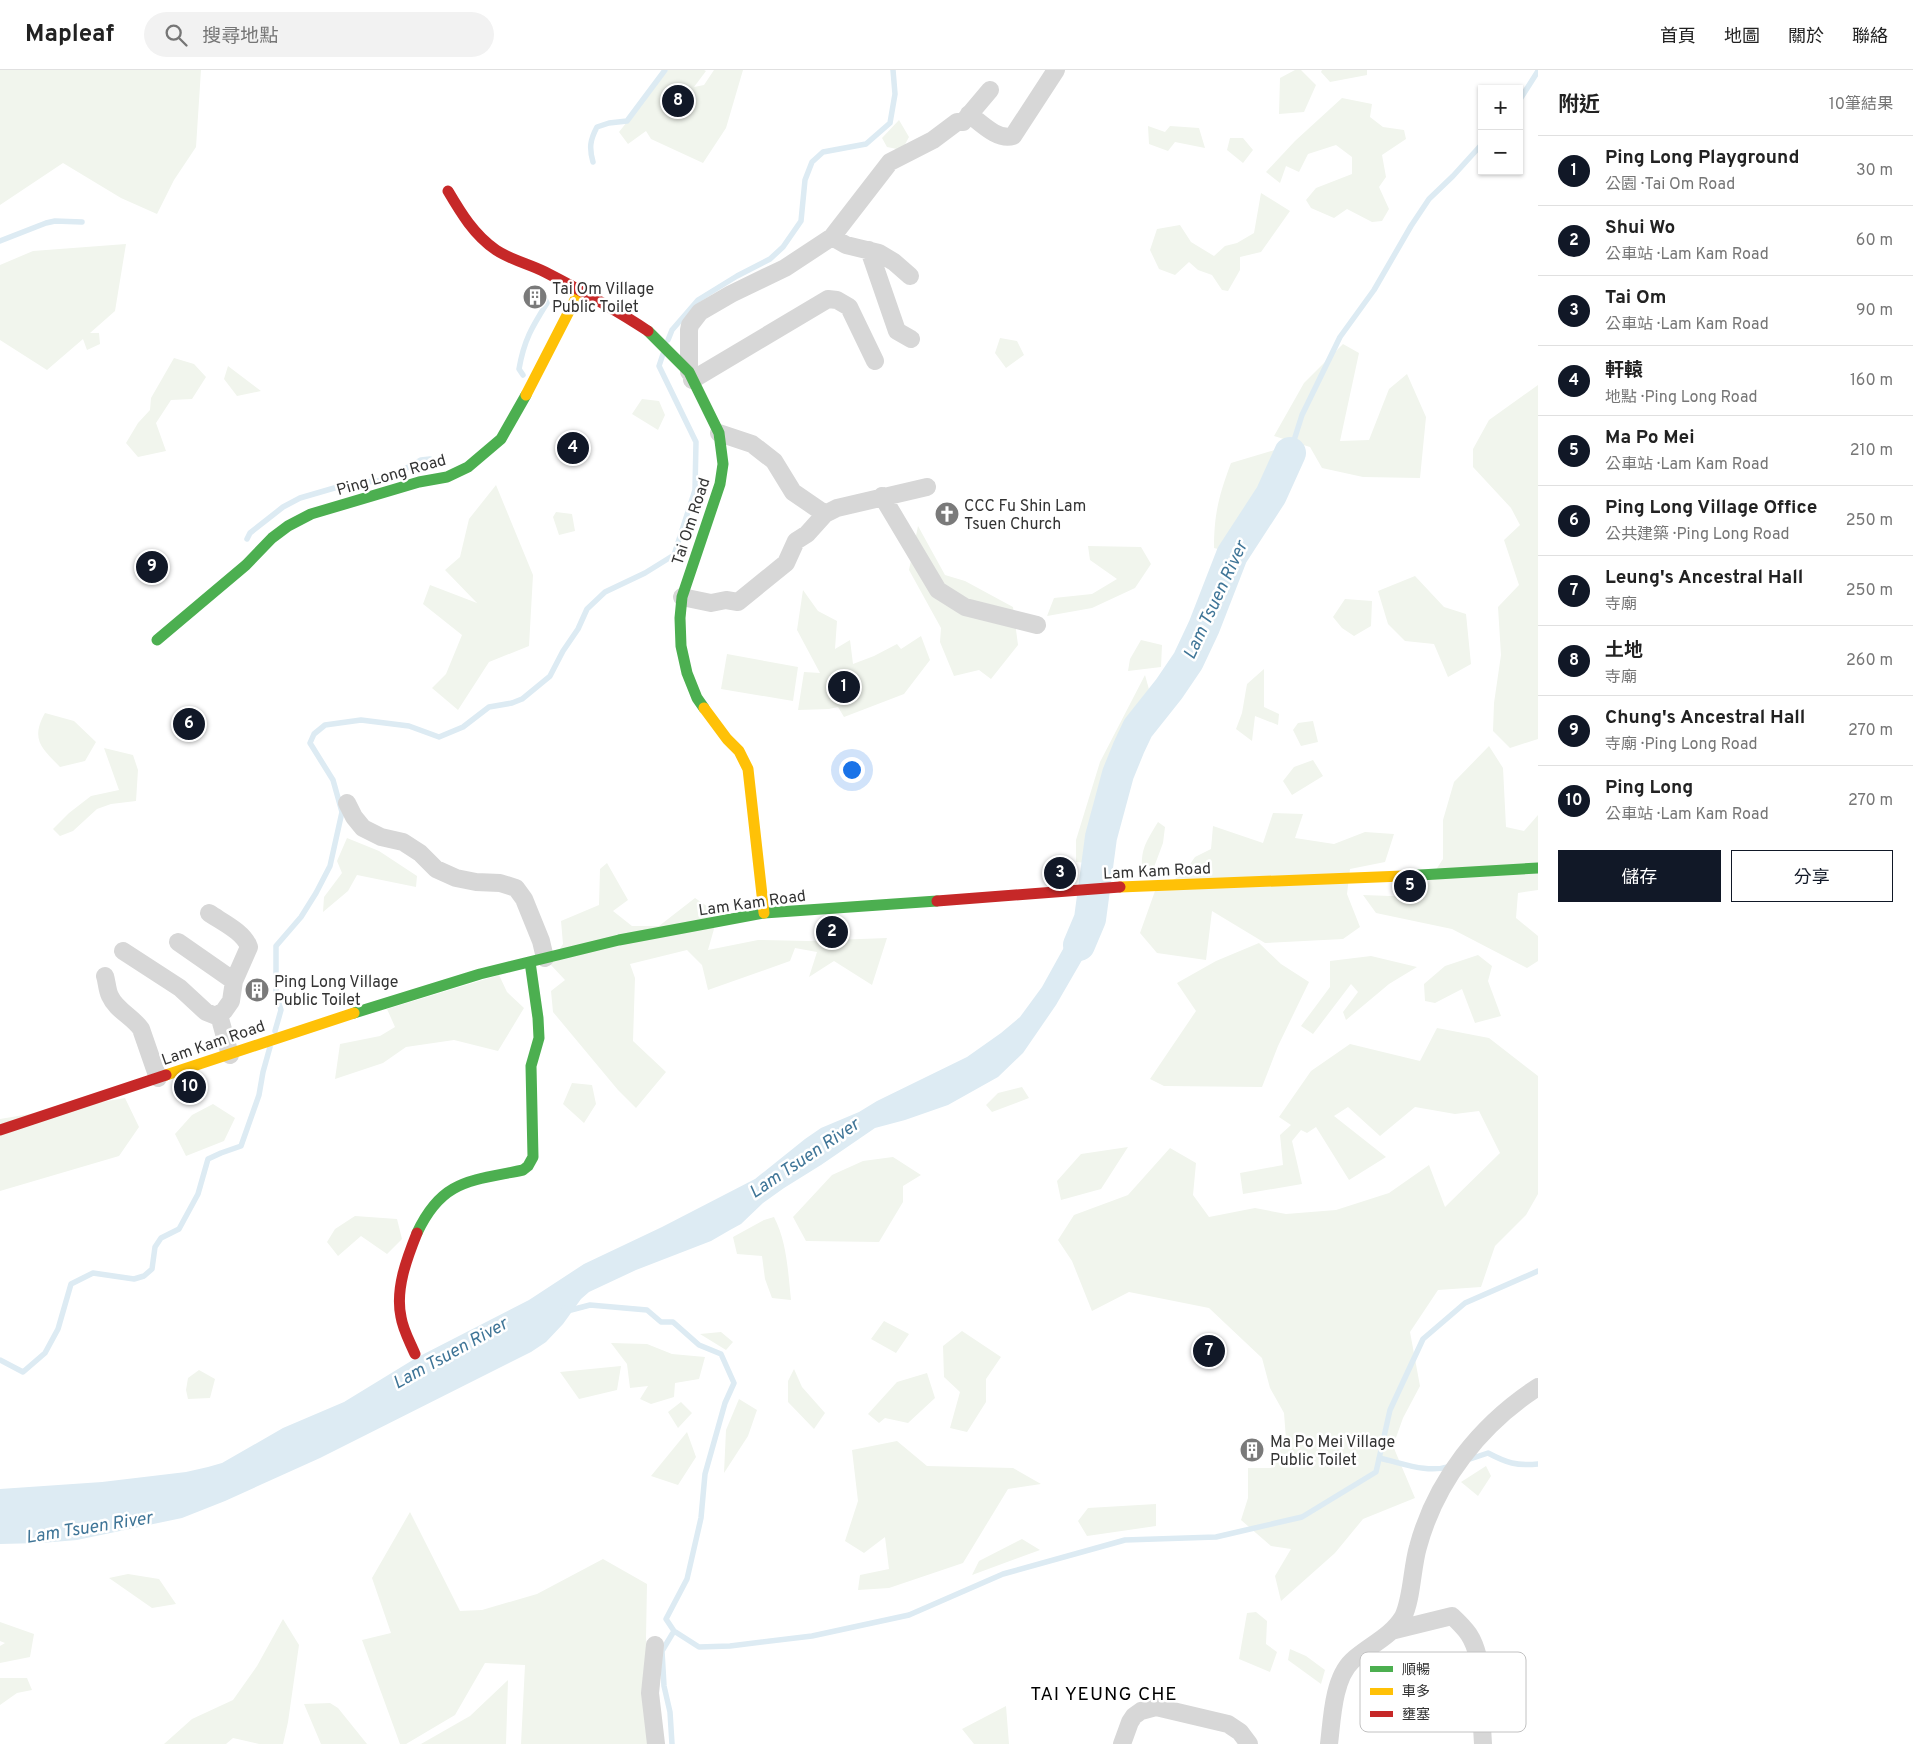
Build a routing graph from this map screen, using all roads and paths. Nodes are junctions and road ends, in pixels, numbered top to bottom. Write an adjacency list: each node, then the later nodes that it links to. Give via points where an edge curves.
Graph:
1 (1056, 70): 3 (street, via 1013,136 998,135)
2 (990, 90): 3 (street)
3 (969, 114): 5 (street, via 963,122 957,122 933,140 890,162)
4 (448, 191): 8 (street, Tai Om Road, via 467,223 495,249)
5 (832, 237): 6 (street, via 846,245); 11 (street, via 785,268 700,312 689,330)
6 (869, 250): 7 (street, via 894,262); 9 (street, via 897,331)
7 (910, 276)
8 (580, 290): 11 (street, Tai Om Road, via 650,332); 18 (street, Ping Long Road, via 516,415 501,439 486,453 447,477 419,482 311,514 288,526)
9 (911, 339)
10 (875, 361): 11 (street, via 849,307 828,299)
11 (690, 376): 12 (street, Tai Om Road)
12 (719, 433): 15 (street, via 752,444 774,461 794,492); 16 (street, Tai Om Road, via 723,464 720,484)
13 (927, 487): 14 (street)
14 (882, 496): 15 (street); 17 (street, via 938,590 965,607)
15 (825, 514): 16 (street, via 796,541 786,564 738,602 711,603)
16 (682, 597): 22 (street, Tai Om Road, via 681,646 687,673 697,698 739,751 748,769)
17 (1036, 625)
18 (157, 640)
19 (347, 803): 25 (street, via 363,828 381,837 403,842 436,869 456,878 516,888 538,932)
20 (1538, 868): 22 (street, Lam Kam Road, via 1112,887)
21 (209, 913): 27 (street, via 247,940 247,954)
22 (764, 913): 25 (street, Lam Kam Road, via 619,940)
23 (178, 942): 27 (street)
24 (123, 951): 28 (street, via 180,988 206,1012)
25 (537, 960): 29 (street, Lam Kam Road, via 480,974); 32 (street, via 539,1038 531,1066 533,1157 523,1170 454,1187 440,1198 426,1218 406,1261 399,1302 400,1317)
26 (105, 976): 30 (street, via 110,996 141,1029)
27 (234, 981): 28 (street, via 231,1001)
28 (219, 1015): 29 (street)
29 (230, 1054): 30 (street, Lam Kam Road)
30 (158, 1078): 31 (street, Lam Kam Road)
31 (0, 1130)
32 (415, 1354)
33 (1538, 1387): 34 (street, via 1517,1400 1487,1427 1461,1458 1439,1494 1418,1546 1406,1608)
34 (1391, 1631): 36 (street); 37 (street, via 1452,1616 1468,1631)
35 (655, 1645): 39 (street, via 650,1693)
36 (1364, 1652)
37 (1477, 1652)
38 (1360, 1655): 42 (street, via 1345,1670 1338,1687)
39 (656, 1744)
40 (1122, 1744): 41 (street, via 1134,1716 1156,1707 1228,1724)
41 (1249, 1744)
42 (1329, 1744)

